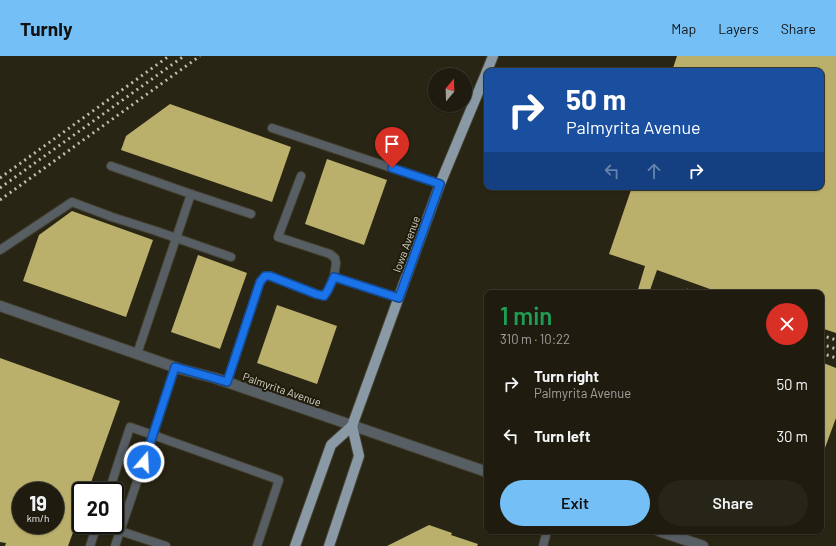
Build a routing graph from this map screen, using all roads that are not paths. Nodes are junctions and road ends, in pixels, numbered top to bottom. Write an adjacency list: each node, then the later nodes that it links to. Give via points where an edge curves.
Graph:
1 (493, 56): 2 (main road, Iowa Avenue)
2 (488, 68)
3 (484, 78): 7 (main road, Iowa Avenue)
4 (272, 128): 7 (lane)
5 (111, 166): 8 (lane)
6 (301, 176): 13 (lane, via 278,237 330,254 336,263)
7 (440, 184): 14 (main road, Iowa Avenue)
8 (191, 194): 9 (lane); 10 (lane)
9 (251, 214)
10 (176, 238): 11 (lane, via 72,202); 12 (lane); 16 (lane)
11 (0, 250)
12 (230, 257)
13 (334, 277): 14 (lane); 18 (lane, via 324,296 265,276 260,282)
14 (399, 298): 19 (main road, Iowa Avenue)
15 (0, 306): 16 (street, Palmyrita Avenue)
16 (137, 354): 17 (street, Palmyrita Avenue)
17 (175, 367): 18 (street, Palmyrita Avenue); 20 (lane)
18 (227, 382): 19 (street, Palmyrita Avenue)
19 (352, 426): 21 (street, Palmyrita Avenue); 33 (main road, Iowa Avenue, via 331,445); 34 (main road, via 359,456)
20 (153, 435): 22 (lane, via 130,427); 23 (lane); 32 (lane, via 279,480)
21 (484, 471)
22 (111, 482)
23 (124, 519)
24 (124, 532): 31 (lane)
25 (94, 534): 29 (lane)
26 (119, 534): 30 (lane)
27 (546, 534): 35 (lane)
28 (668, 534): 36 (street)
29 (90, 546)
30 (115, 546)
31 (166, 546)
32 (257, 546)
33 (295, 546)
34 (329, 546)
35 (543, 546)
36 (703, 546)

